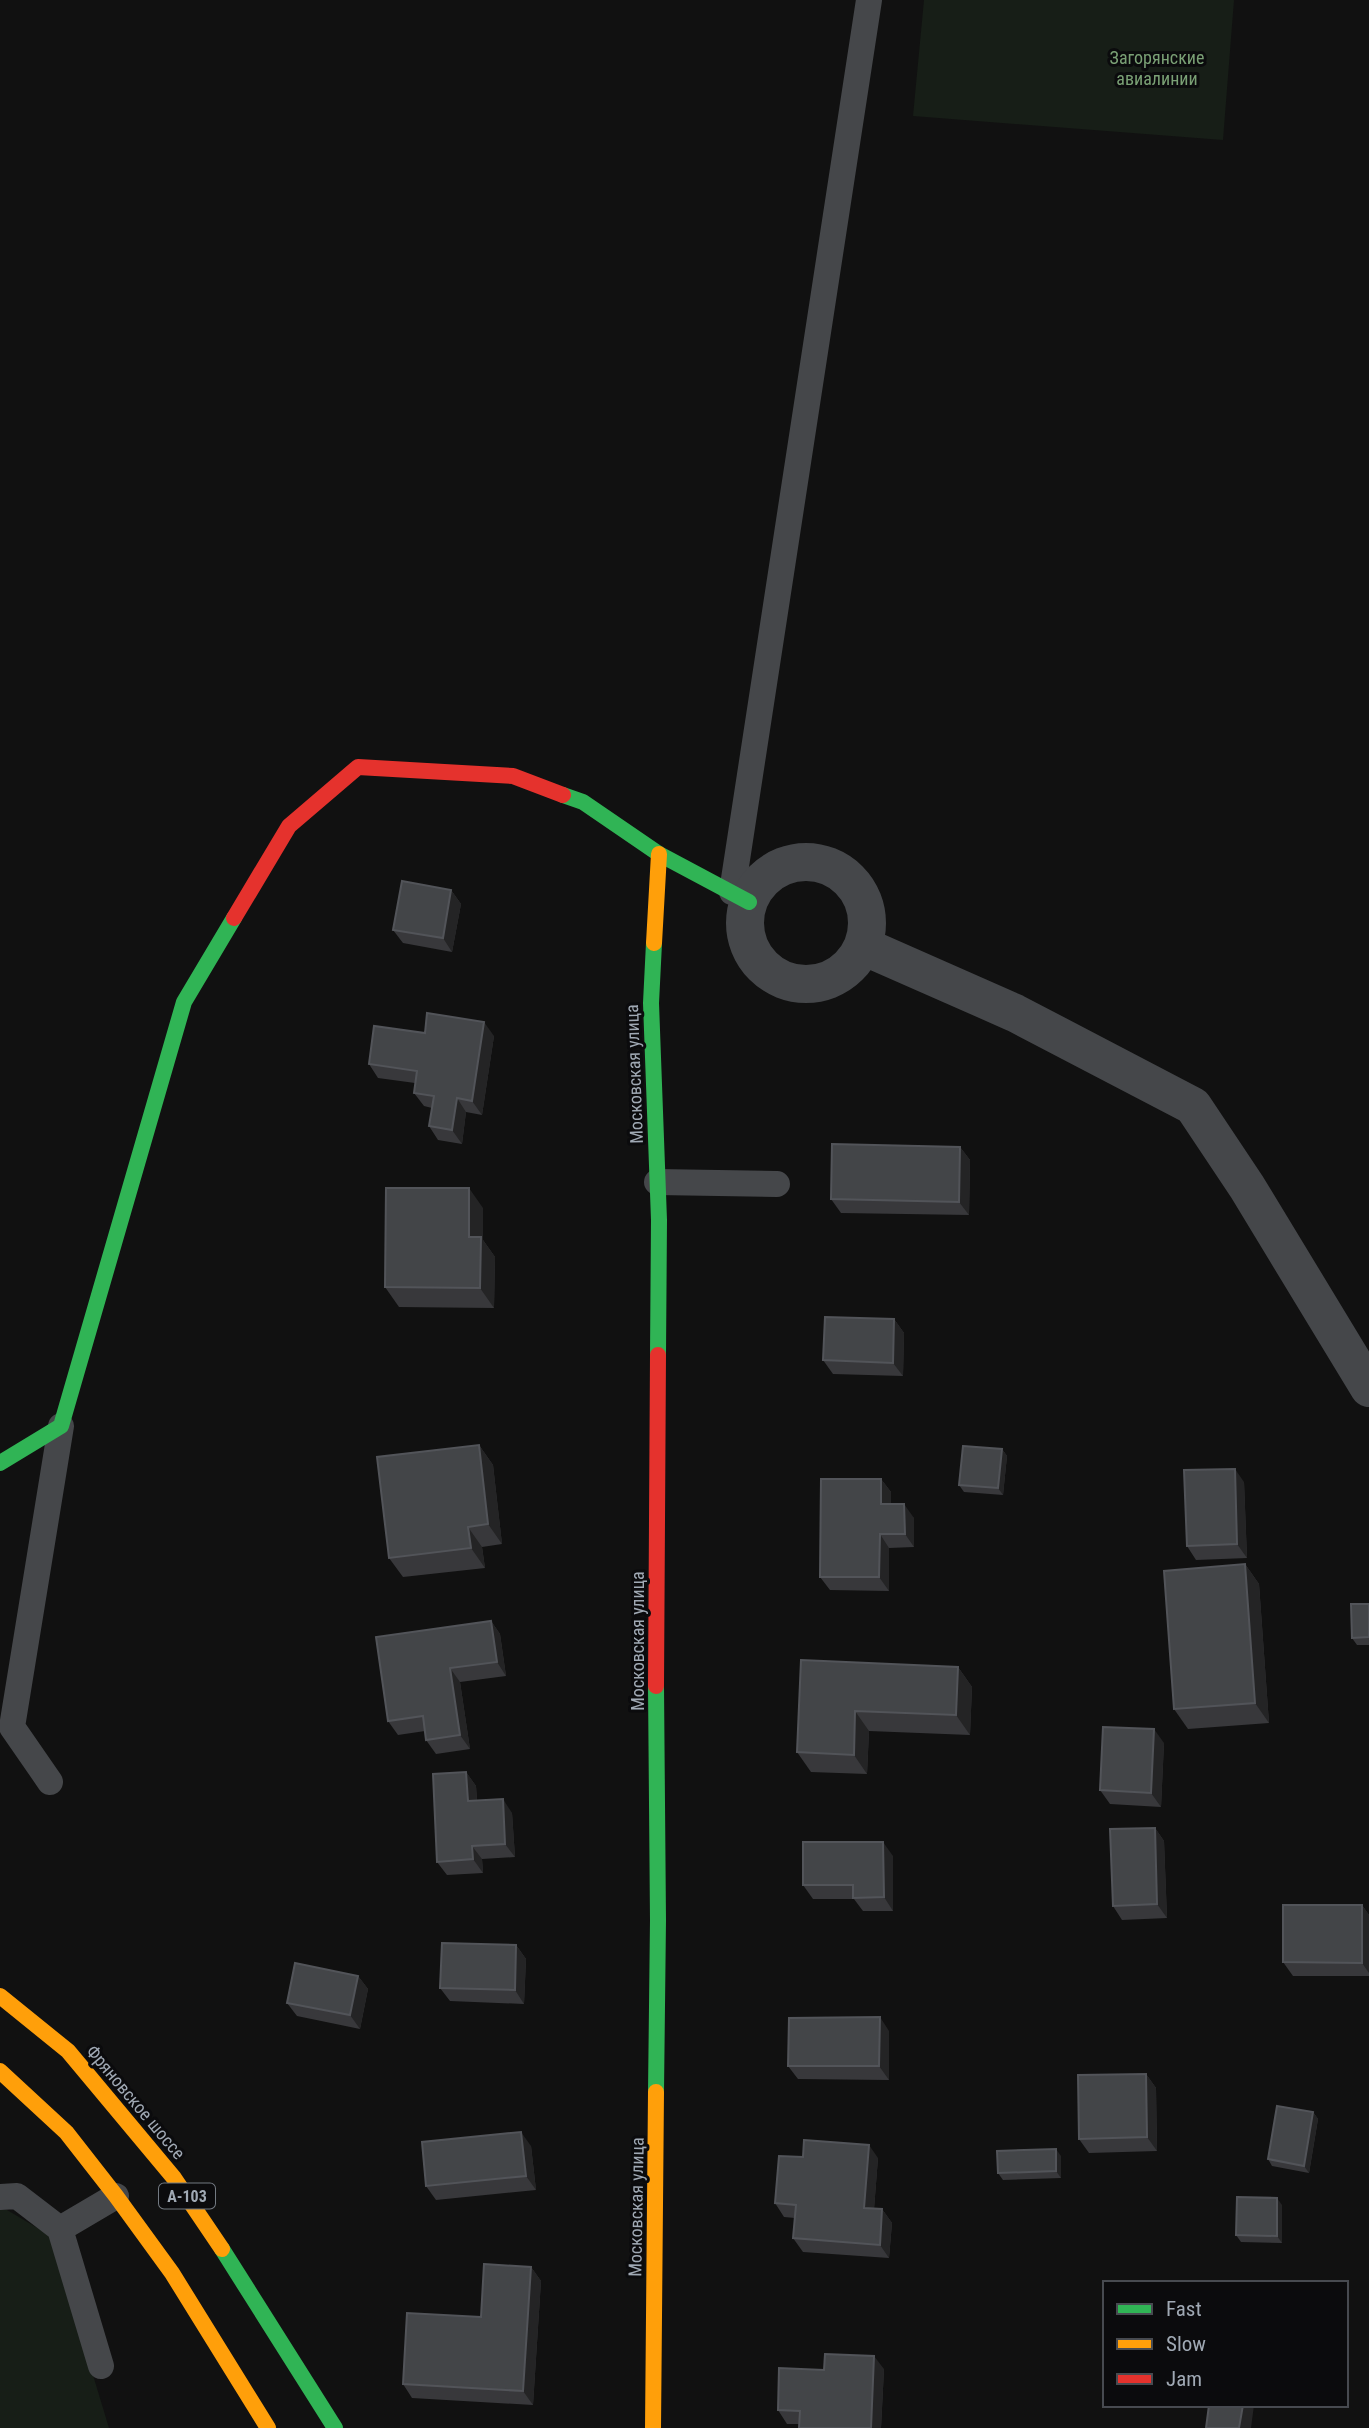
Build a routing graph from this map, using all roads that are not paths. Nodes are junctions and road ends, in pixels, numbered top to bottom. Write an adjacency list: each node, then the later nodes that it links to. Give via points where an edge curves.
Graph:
1 (869, 0): 3 (lane)
2 (659, 853): 3 (street); 5 (street, Московская улица, via 651,1003); 8 (street, via 583,802 513,776 358,767 289,826 184,1002)
3 (740, 897): 4 (street, via 749,943 759,962 795,984 816,984 836,976 852,964); 4 (street, via 790,864 829,866 858,890 866,908)
4 (863, 946): 7 (street, via 1015,1013 1193,1106)
5 (657, 1182): 6 (lane); 19 (street, Московская улица)
6 (777, 1184)
7 (1369, 1388)
8 (61, 1426): 9 (street); 10 (lane, via 12,1727)
9 (0, 1463)
10 (50, 1783)
11 (0, 1996): 18 (street, Фряновское шоссе / А-103, via 68,2051 174,2178)
12 (0, 2071): 13 (street, via 66,2132)
13 (116, 2196): 15 (lane); 17 (street, via 172,2273)
14 (0, 2197): 15 (lane, via 17,2196)
15 (61, 2229): 16 (lane)
16 (102, 2367)
17 (268, 2428)
18 (335, 2428)
19 (653, 2428)

